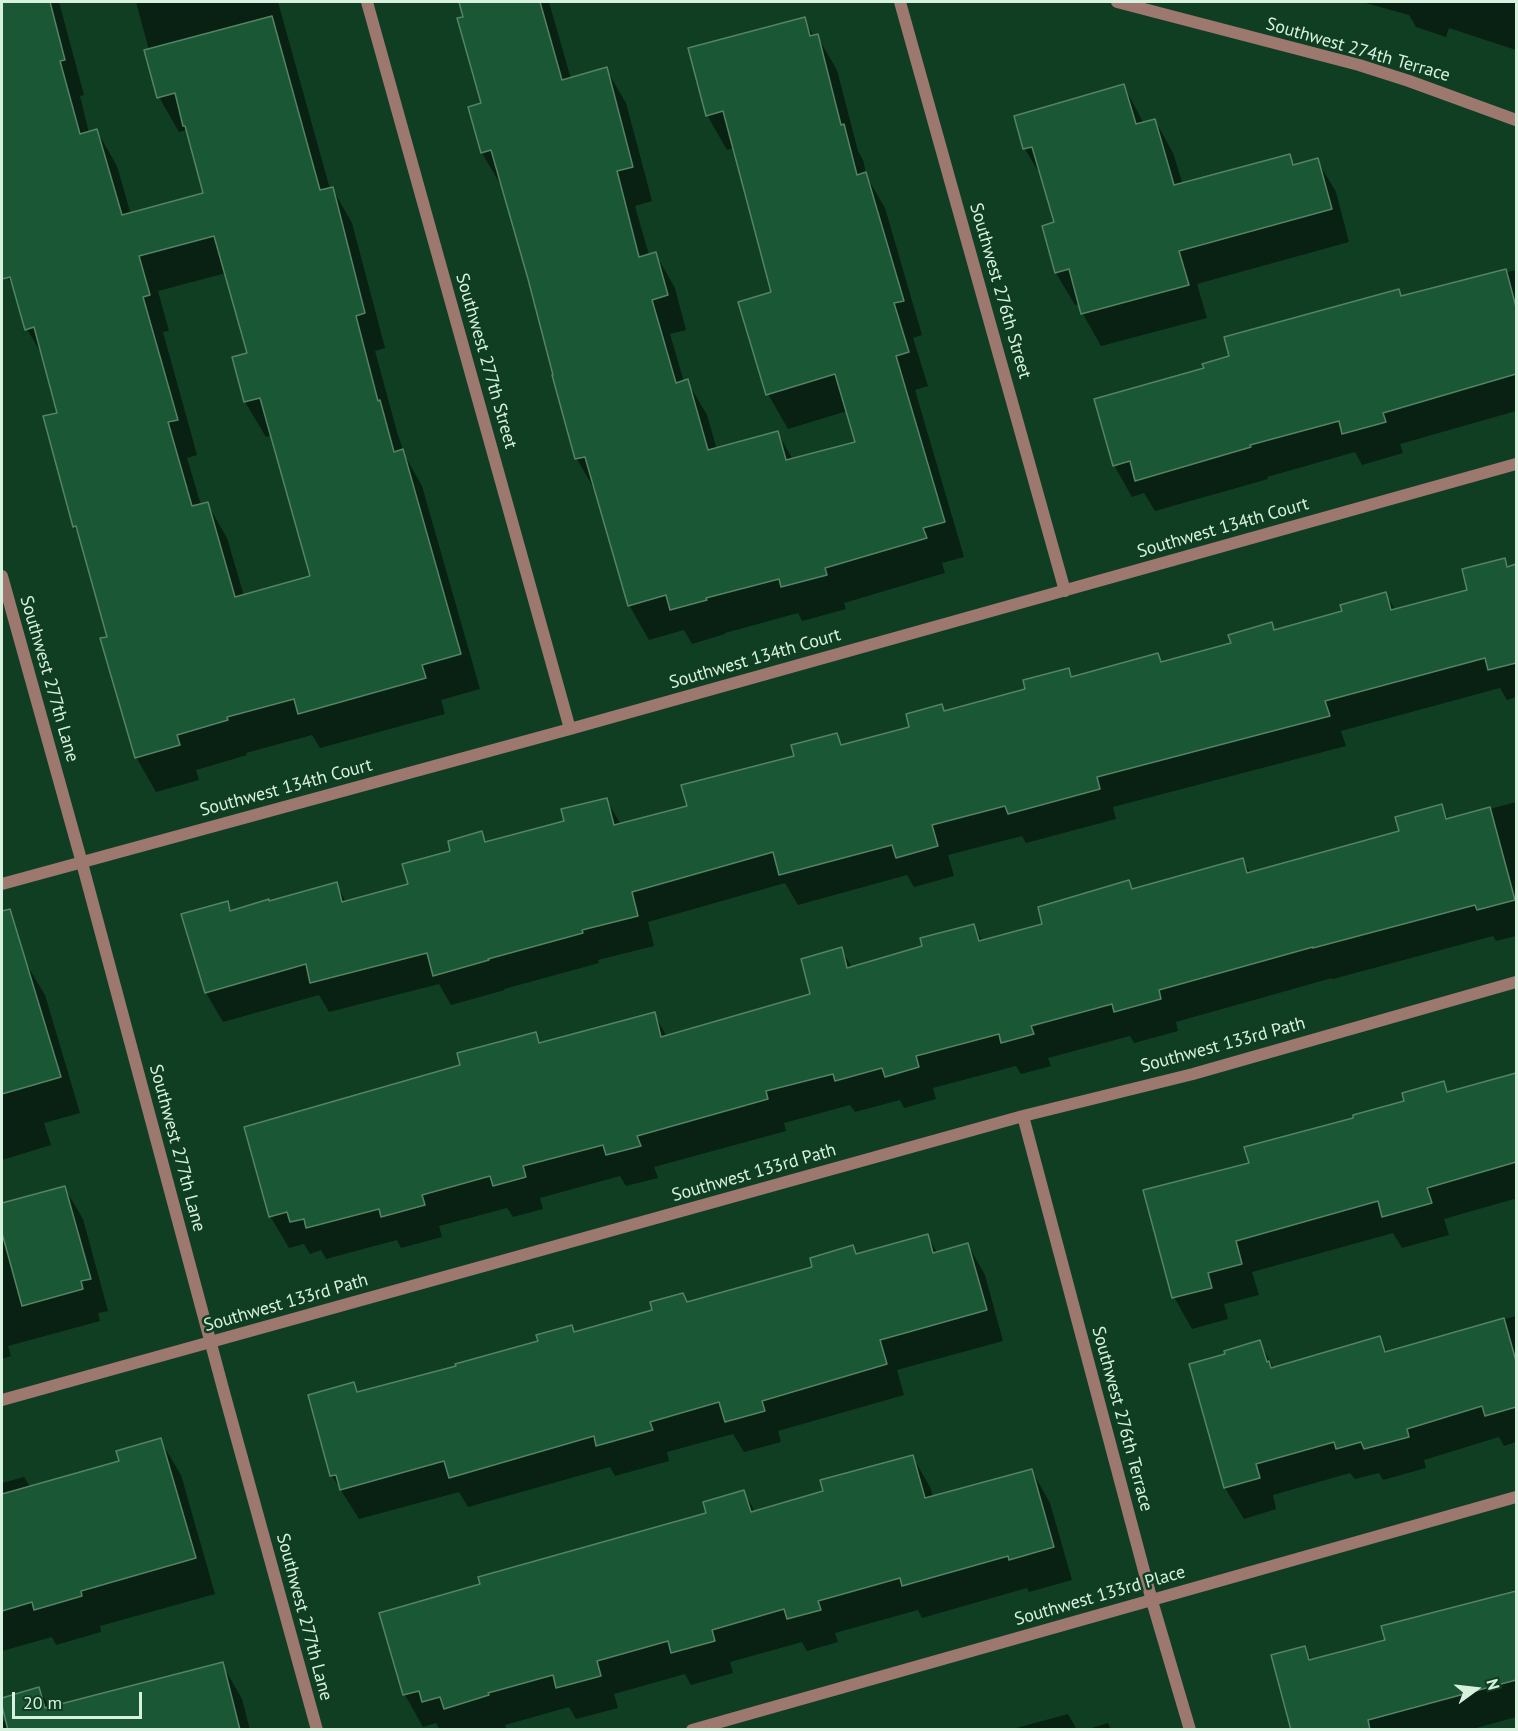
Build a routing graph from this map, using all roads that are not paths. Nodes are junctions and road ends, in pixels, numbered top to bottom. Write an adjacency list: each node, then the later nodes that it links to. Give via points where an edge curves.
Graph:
1 (367, 2): 8 (street, Southwest 277th Street)
2 (900, 2): 7 (street, Southwest 276th Street)
3 (1117, 2): 4 (street, Southwest 274th Terrace, via 1359,65)
4 (1516, 120)
5 (1516, 464): 7 (street, Southwest 134th Court)
6 (2, 576): 9 (street, Southwest 277th Lane)
7 (1065, 591): 8 (street, Southwest 134th Court)
8 (570, 729): 9 (street, Southwest 134th Court)
9 (82, 863): 10 (street, Southwest 134th Court); 13 (street, Southwest 277th Lane)
10 (2, 884)
11 (1516, 982): 12 (street, Southwest 133rd Path, via 1193,1074)
12 (1023, 1116): 13 (street, Southwest 133rd Path); 16 (street, Southwest 276th Terrace)
13 (210, 1342): 14 (street, Southwest 133rd Path); 17 (street, Southwest 277th Lane)
14 (2, 1400)
15 (1516, 1497): 16 (street, Southwest 133rd Place)
16 (1152, 1601): 18 (street, Southwest 133rd Place); 19 (street, Southwest 276th Terrace)
17 (316, 1730)
18 (693, 1730)
19 (1190, 1730)

